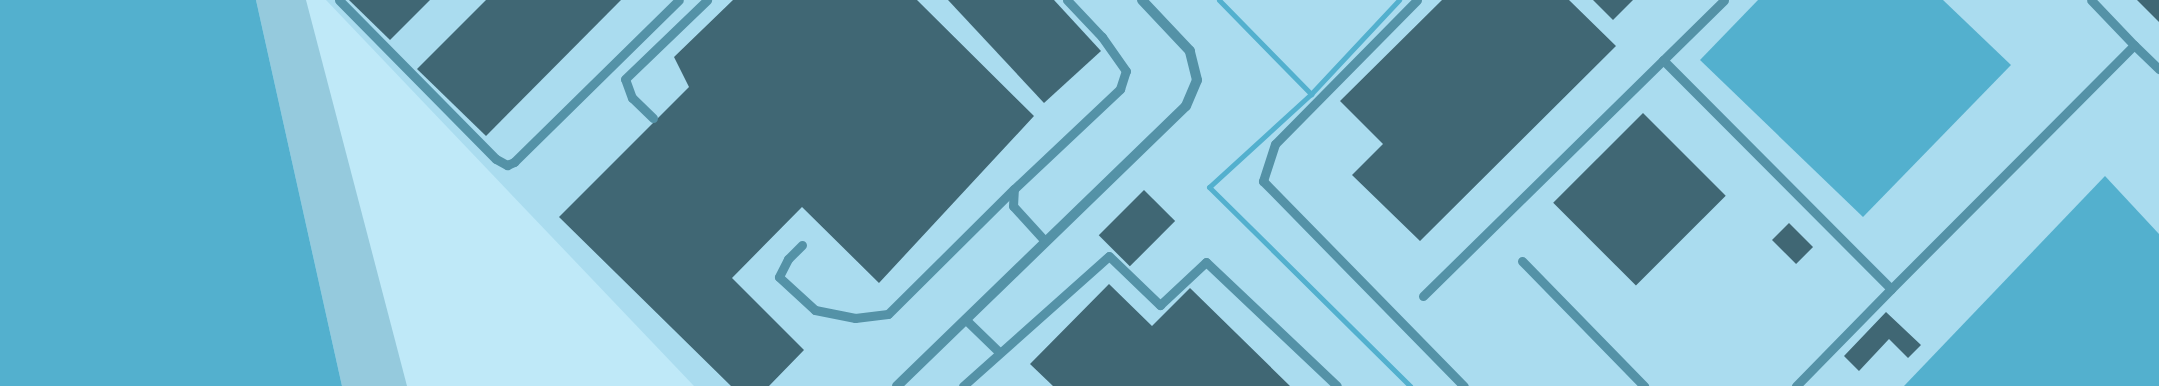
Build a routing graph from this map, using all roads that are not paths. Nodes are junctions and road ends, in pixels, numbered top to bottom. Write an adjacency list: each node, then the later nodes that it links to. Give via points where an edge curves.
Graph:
1 (339, 0): 2 (lane, via 496,159 507,165 514,162)
2 (679, 0)
3 (707, 0): 12 (lane, via 625,80 632,98)
4 (1067, 0): 13 (lane, via 1102,37 1126,71 1120,89)
5 (1142, 0): 14 (street, via 1190,51 1197,80 1186,106)
6 (1417, 0): 24 (lane, via 1275,144 1263,182)
7 (1724, 0): 10 (lane)
8 (2091, 0): 9 (lane)
9 (2134, 45): 11 (lane); 17 (lane)
10 (1663, 60): 17 (lane); 18 (lane)
11 (2159, 69)
12 (653, 118)
13 (1014, 189): 14 (lane, via 1013,206); 15 (lane, via 888,314 855,318 815,310 779,277 788,259)
14 (1045, 241): 19 (street)
15 (802, 245)
16 (1522, 261): 25 (lane)
17 (1892, 289): 26 (lane)
18 (1423, 296)
19 (965, 319): 20 (lane); 21 (street)
20 (999, 352): 22 (lane); 23 (lane, via 1109,256 1160,305 1206,262)
21 (897, 386)
22 (963, 386)
23 (1336, 386)
24 (1464, 386)
25 (1644, 386)
26 (1796, 386)

